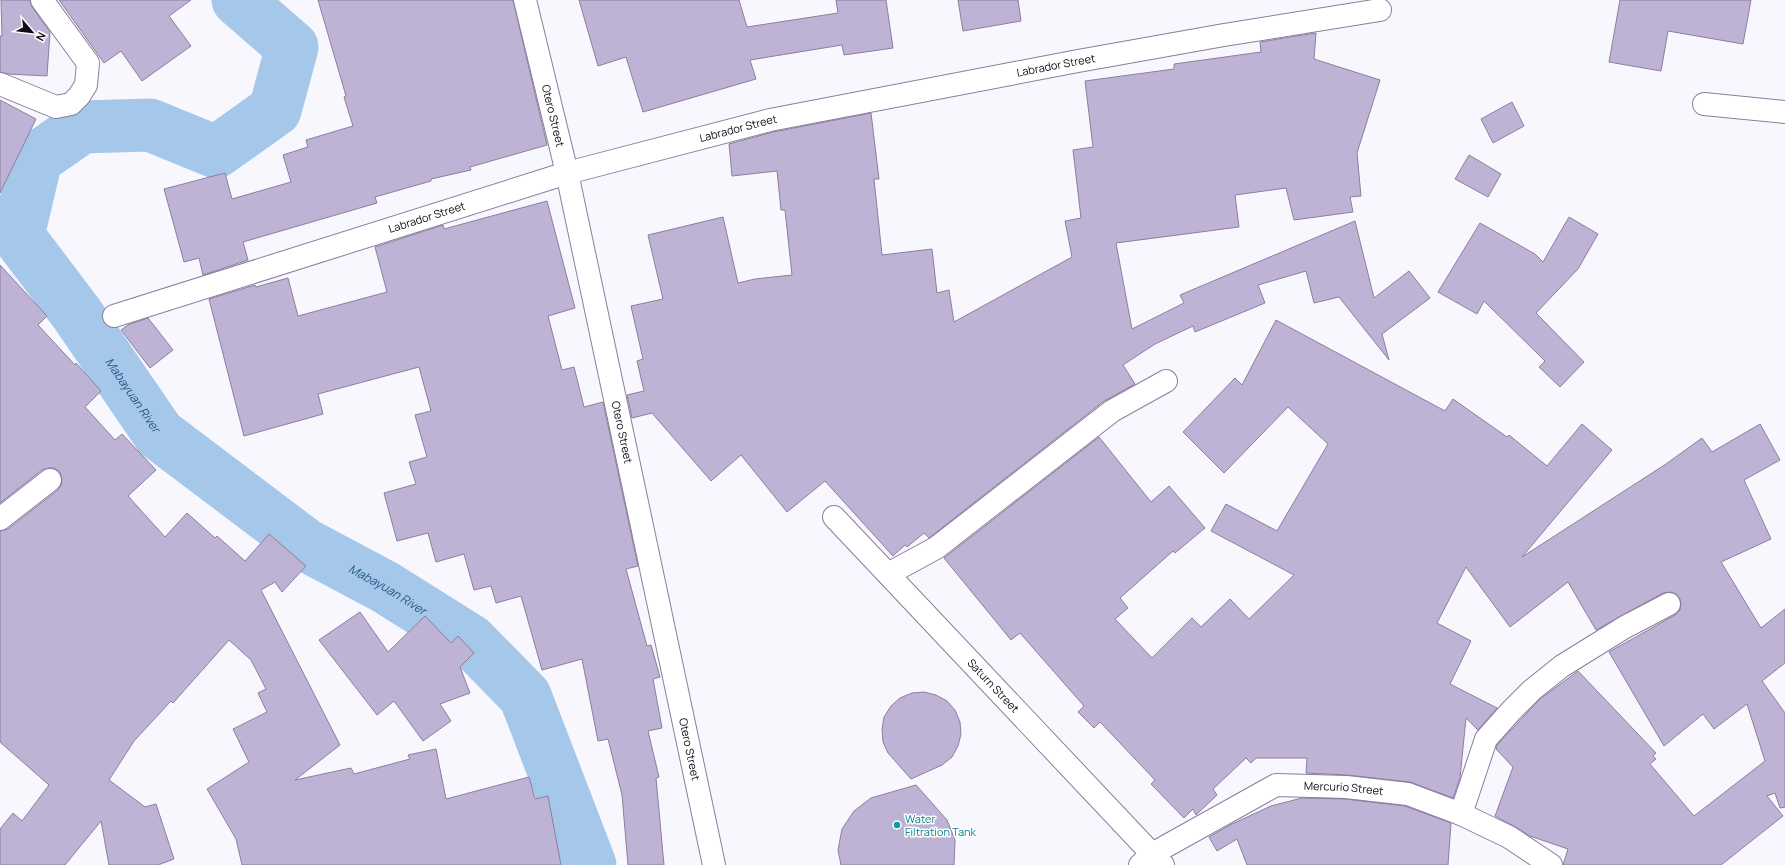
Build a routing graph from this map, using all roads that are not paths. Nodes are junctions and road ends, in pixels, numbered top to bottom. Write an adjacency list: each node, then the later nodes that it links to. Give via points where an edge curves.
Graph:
1 (42, 0): 4 (street, via 88,63 86,85 71,104 56,108)
2 (525, 0): 7 (street, Otero Street)
3 (1380, 10): 7 (street, Labrador Street, via 1078,61 770,120)
4 (0, 84)
5 (1704, 104): 6 (street)
6 (1785, 112)
7 (567, 173): 8 (street, Labrador Street); 17 (street, Otero Street)
8 (114, 316)
9 (1166, 381): 13 (street, via 1112,411 936,548)
10 (50, 480): 12 (street)
11 (834, 516): 13 (street, Saturn Street)
12 (0, 519)
13 (888, 574): 16 (street, Saturn Street)
14 (1669, 604): 15 (street, via 1625,627 1562,666 1532,690 1486,739)
15 (1461, 814): 16 (street, Mercurio Street, via 1408,794 1346,787 1276,785); 18 (street, Mercurio Street, via 1509,837)
16 (1152, 861)
17 (714, 865)
18 (1551, 865)

